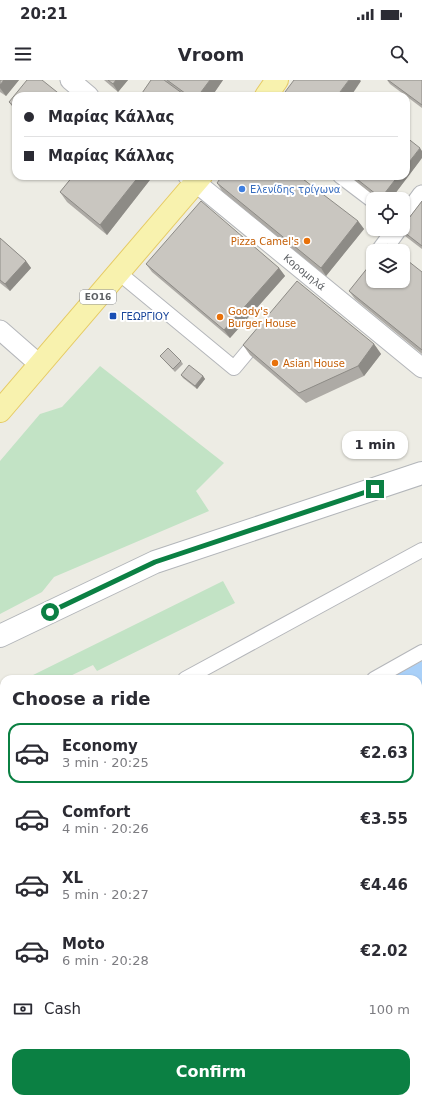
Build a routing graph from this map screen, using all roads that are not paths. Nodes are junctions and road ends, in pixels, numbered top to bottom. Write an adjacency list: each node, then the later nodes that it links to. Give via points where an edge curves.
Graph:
1 (70, 80): 3 (street)
2 (277, 80): 4 (main road)
3 (84, 92)
4 (269, 92)
5 (193, 180): 11 (main road, ΕΟ16)
6 (197, 180): 15 (street, Κορομηλά, via 305,283 347,298)
7 (345, 180): 9 (street)
8 (422, 195): 10 (street)
9 (366, 196)
10 (410, 211)
11 (118, 273): 12 (street, via 234,368); 14 (main road, ΕΟ16)
12 (269, 325)
13 (0, 330): 14 (street)
14 (40, 365): 16 (main road, ΕΟ16)
15 (422, 368)
16 (0, 411)
17 (422, 473): 19 (main road, via 155,562)
18 (422, 550): 21 (street)
19 (0, 636)
20 (422, 652): 22 (street)
21 (192, 675)
22 (381, 675)

